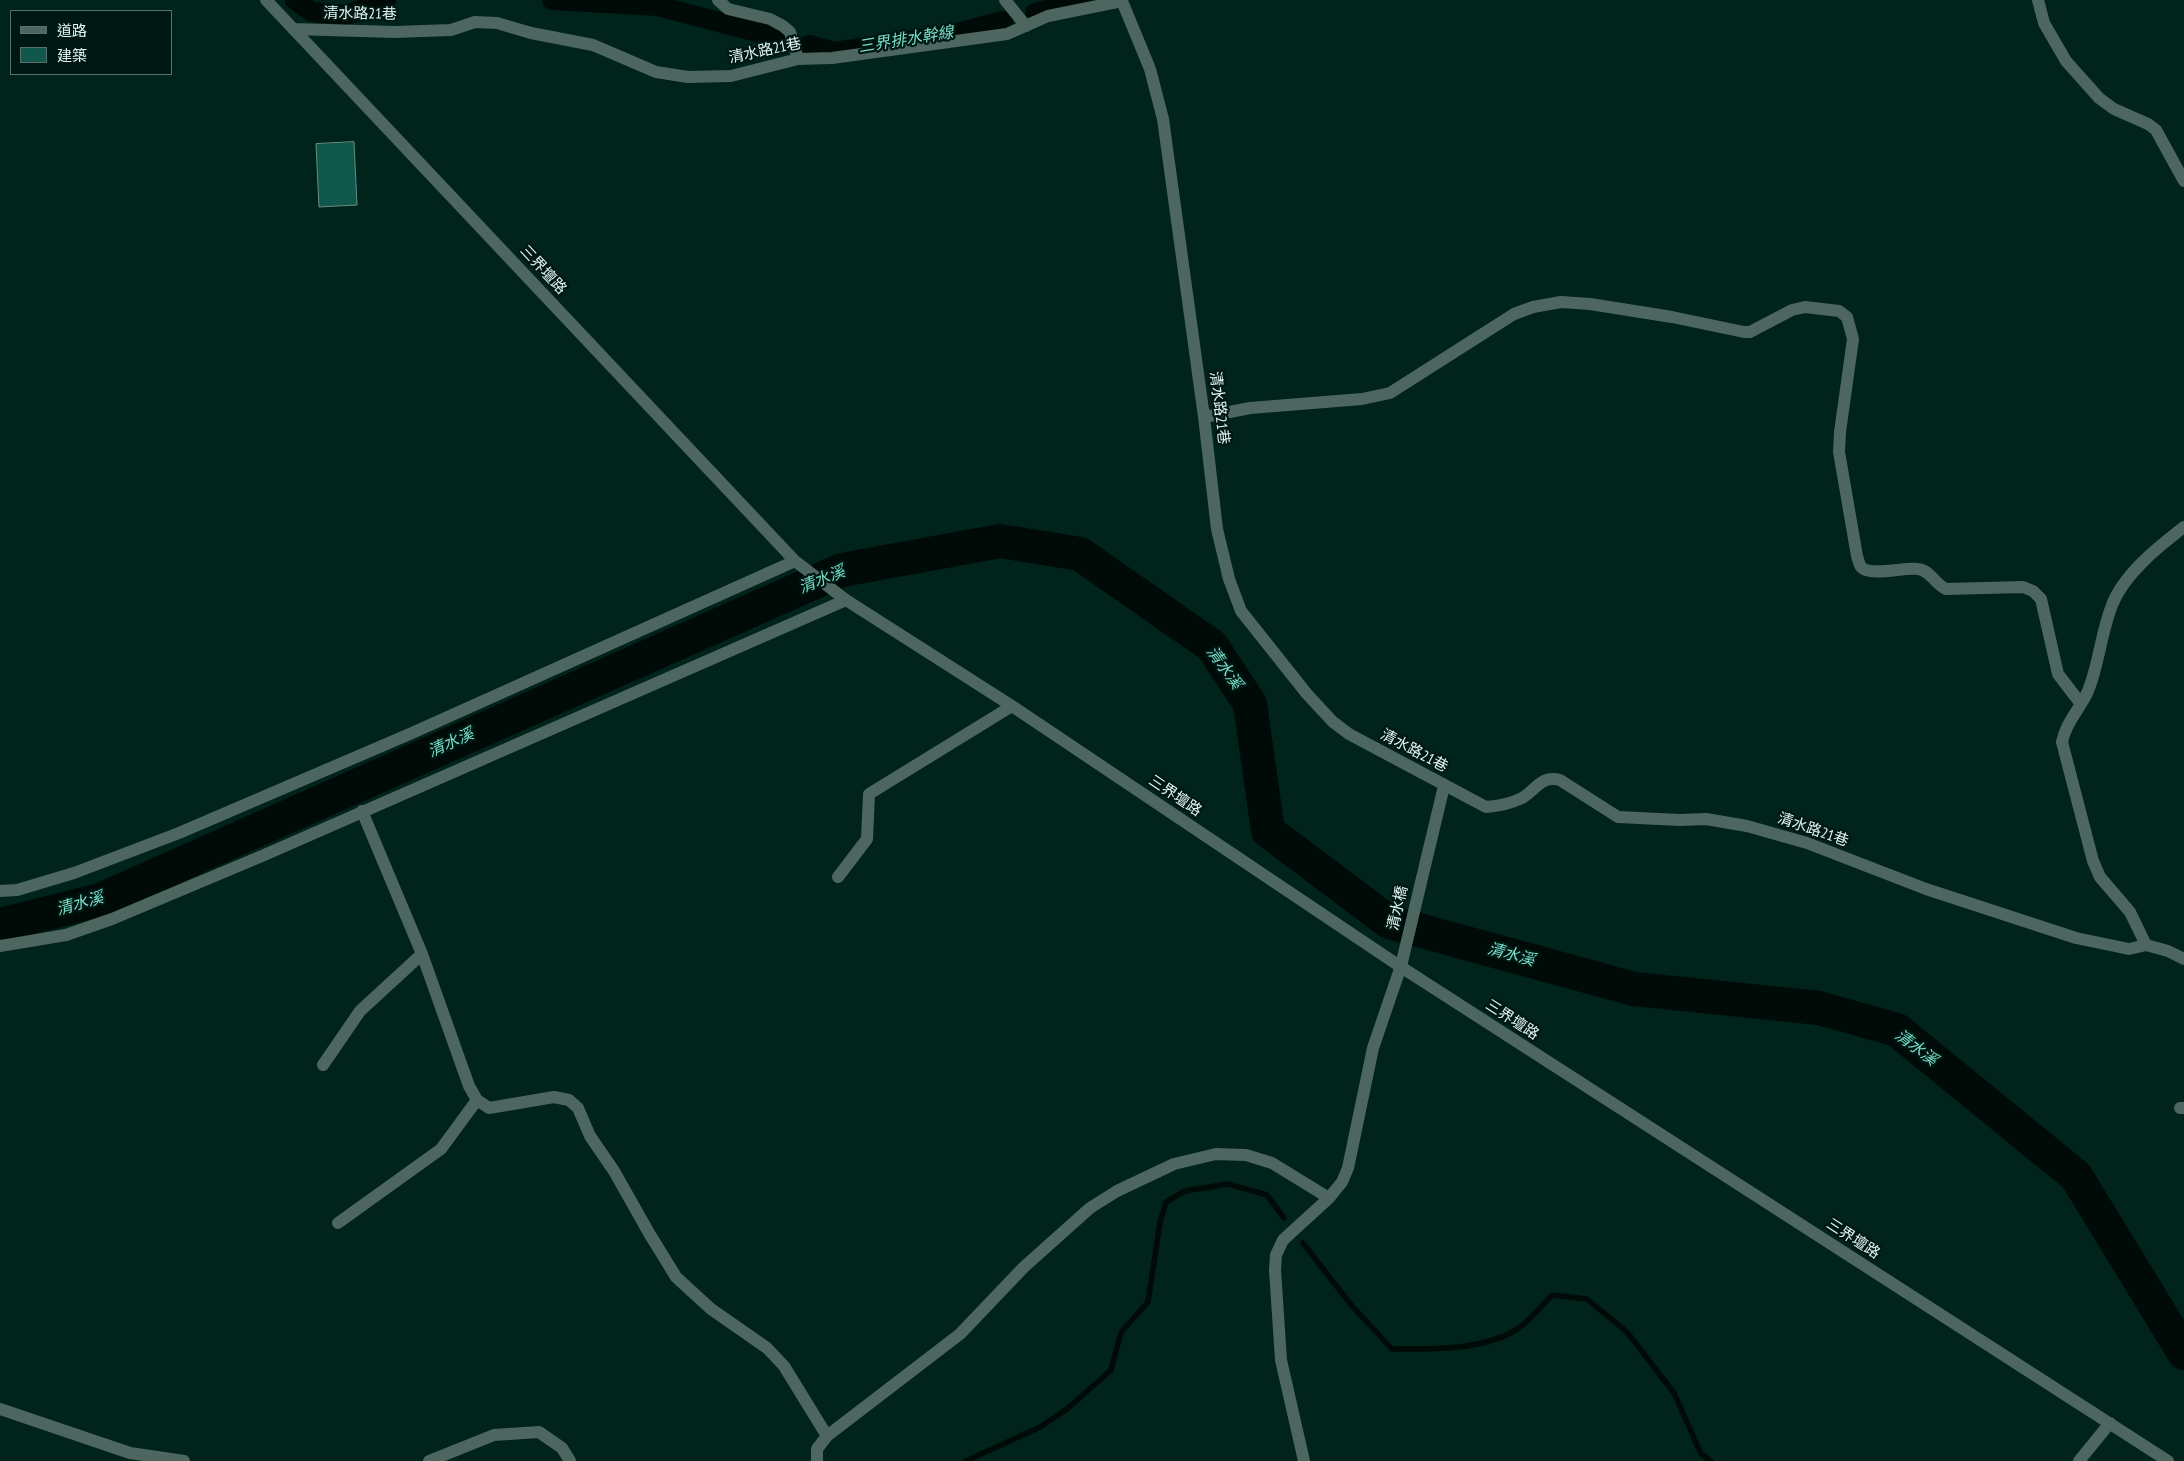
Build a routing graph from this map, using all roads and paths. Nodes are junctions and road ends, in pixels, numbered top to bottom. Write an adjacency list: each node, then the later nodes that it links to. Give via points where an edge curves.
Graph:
1 (266, 0): 7 (street, 三界壇路)
2 (718, 0): 8 (street, via 728,9 770,19 783,26 790,32)
3 (1005, 0): 6 (street)
4 (1122, 0): 6 (street, 清水路21巷, via 1048,16); 10 (street, 清水路21巷, via 1150,69 1163,119)
5 (2038, 0): 9 (street, via 2044,23 2066,61 2106,104 2156,130)
6 (1026, 26): 8 (street, 清水路21巷, via 1007,34 832,58)
7 (293, 29): 8 (street, 清水路21巷, via 395,32 451,30 476,22 497,23 593,45 656,72 688,77 731,76); 12 (street, 三界壇路)
8 (798, 59)
9 (2184, 181)
10 (1204, 417): 14 (street, via 1250,408 1362,399 1390,393 1514,314 1561,302 1672,317 1744,332 1805,307 1839,311 1847,317 1853,339 1839,452 1861,567 1868,572 1918,569 1927,572 1946,589 2023,587 2033,591 2041,599 2058,674); 16 (street, 清水路21巷, via 1217,529 1229,579 1241,610 1333,722)
11 (2184, 527): 14 (street, via 2152,552 2112,604)
12 (796, 562): 13 (street, 三界壇路); 19 (street, via 178,833 74,873 16,890)
13 (845, 600): 15 (street, 三界壇路); 17 (street)
14 (2081, 704): 20 (street, via 2064,730 2062,742 2093,861 2100,877 2130,912)
15 (1012, 706): 18 (street, via 869,794 867,839); 24 (street, 三界壇路)
16 (1444, 786): 20 (street, 清水路21巷, via 1486,806 1500,806 1523,797 1542,780 1552,778 1618,817 1706,819 1747,826 1807,843 1926,889 2076,938 2130,949); 24 (street, 清水橋)
17 (362, 811): 21 (street, via 112,919 66,936); 22 (street)
18 (838, 876)
19 (0, 891)
20 (2146, 945): 23 (street, 清水路21巷)
21 (0, 946)
22 (422, 954): 25 (street, via 360,1011); 26 (street, via 469,1086)
23 (2184, 959)
24 (1401, 966): 27 (street, 清水橋, via 1373,1048 1348,1168); 30 (street, 三界壇路)
25 (323, 1065)
26 (477, 1100): 28 (street, via 441,1149); 31 (street, via 490,1108 554,1097 569,1100 578,1108 590,1136 676,1277 710,1309 784,1366)
27 (1329, 1198): 31 (street, via 1272,1163 1246,1155 1216,1154 1174,1164 1117,1191 1090,1208 1024,1267 960,1334); 36 (street, 清水橋, via 1283,1240 1275,1262 1281,1360)
28 (338, 1224)
29 (0, 1409): 32 (street, via 130,1453)
30 (2110, 1423): 37 (street); 38 (street, 三界壇路)
31 (827, 1436): 35 (street, via 817,1449)
32 (184, 1461)
33 (429, 1461): 34 (street, via 494,1435 540,1432 562,1448)
34 (570, 1461)
35 (817, 1461)
36 (1304, 1461)
37 (2079, 1461)
38 (2168, 1461)

